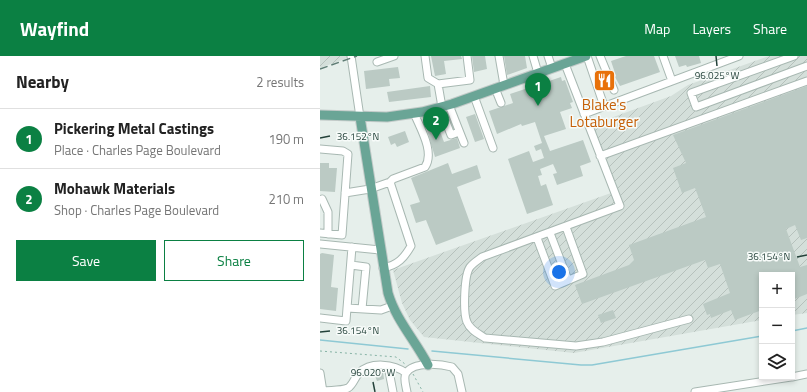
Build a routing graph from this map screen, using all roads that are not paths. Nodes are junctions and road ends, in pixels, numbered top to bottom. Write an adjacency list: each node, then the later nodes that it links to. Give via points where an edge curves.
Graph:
1 (351, 56): 31 (street)
2 (394, 56): 13 (street)
3 (426, 56): 20 (street, via 428,78)
4 (467, 56): 20 (street, via 470,80)
5 (499, 56): 21 (street)
6 (533, 56): 17 (street)
7 (548, 56): 16 (street)
8 (584, 56): 14 (main road); 27 (street)
9 (600, 56): 23 (street)
10 (663, 56): 18 (street)
11 (739, 56): 18 (street)
12 (794, 56): 15 (street, via 691,92 696,107)
13 (377, 62)
14 (564, 64): 16 (main road); 29 (street)
15 (807, 66)
16 (552, 68): 17 (main road)
17 (538, 73): 21 (main road)
18 (672, 81): 27 (street)
19 (807, 81): 35 (street)
20 (438, 84): 26 (street)
21 (504, 85): 22 (main road)
22 (495, 88): 24 (main road); 25 (street)
23 (614, 90)
24 (474, 96): 26 (main road); 33 (street)
25 (501, 103)
26 (444, 106): 28 (main road); 32 (street)
27 (604, 106): 29 (street)
28 (414, 113): 31 (main road); 36 (street, via 429,153 428,162 425,167 393,178)
29 (584, 114): 35 (street)
30 (320, 115): 31 (main road)
31 (360, 117): 37 (main road)
32 (464, 143)
33 (493, 148)
34 (320, 149): 38 (street, via 343,151 348,154)
35 (600, 156): 40 (street, via 620,206)
36 (390, 182): 37 (street); 48 (street, via 411,246 403,258 393,266)
37 (370, 189): 38 (street); 46 (main road)
38 (345, 193): 41 (street, via 342,235)
39 (322, 199): 41 (street, via 328,212)
40 (566, 227): 42 (street); 49 (street, via 583,274)
41 (324, 233)
42 (550, 233): 43 (street); 49 (street)
43 (537, 238): 49 (street, via 555,286); 54 (street, via 482,257 470,268 466,282 465,316 467,324 476,333 485,338 576,346 603,342)
44 (320, 244): 45 (street)
45 (352, 247): 46 (street); 47 (street)
46 (380, 250): 48 (main road)
47 (351, 265): 51 (street); 52 (street, via 366,267)
48 (383, 268): 50 (main road)
49 (568, 280)
50 (392, 306): 52 (street, via 381,310); 55 (main road)
51 (347, 308): 52 (street); 53 (street, via 346,321)
52 (362, 309)
53 (320, 318)
54 (688, 319)
55 (428, 365): 57 (street, via 419,365); 65 (street, via 452,367 458,374)
56 (388, 366): 57 (street); 62 (street, via 365,368 348,388); 63 (street)
57 (408, 371): 64 (street, via 404,378)
58 (320, 373): 62 (street)
59 (807, 374): 60 (street)
60 (795, 376)
61 (772, 380): 66 (street)
62 (323, 391)
63 (392, 392)
64 (407, 392)
65 (462, 392)
66 (695, 392)

